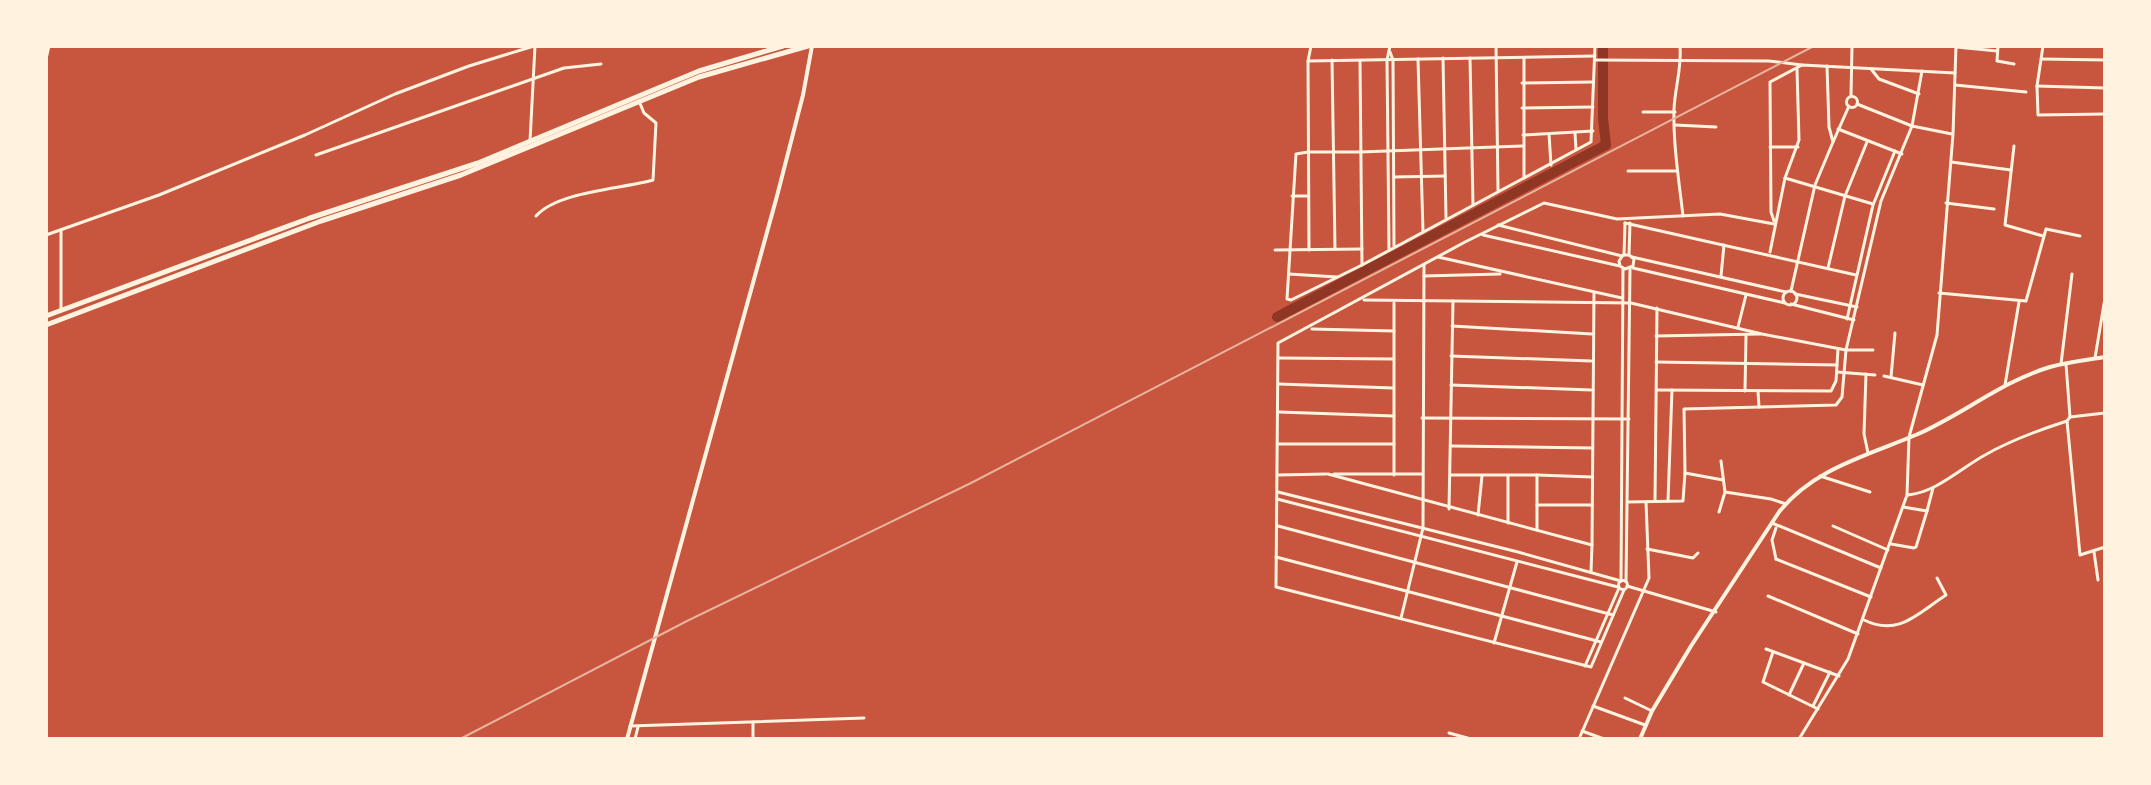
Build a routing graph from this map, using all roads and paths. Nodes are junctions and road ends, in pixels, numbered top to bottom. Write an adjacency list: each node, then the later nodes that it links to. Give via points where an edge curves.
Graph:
1 (49, 46): 18 (street)
2 (534, 46): 39 (street); 111 (street, via 395,94 159,195)
3 (783, 46): 68 (highway, via 699,71)
4 (1311, 46): 27 (street)
5 (1390, 46): 14 (street)
6 (1496, 46): 20 (street)
7 (1595, 46): 25 (street)
8 (1680, 46): 29 (street)
9 (1852, 46): 34 (street)
10 (1956, 46): 13 (street); 38 (street)
11 (2043, 46): 21 (street)
12 (811, 47): 48 (highway, via 699,77); 302 (main road, via 758,269)
13 (1997, 48): 31 (street, via 1997,61)
14 (1390, 52): 23 (street); 24 (street)
15 (1443, 58): 16 (street); 19 (street); 75 (street)
16 (1470, 58): 20 (street); 76 (street)
17 (1524, 58): 20 (street); 25 (street); 41 (street)
18 (46, 59)
19 (1418, 59): 24 (street); 74 (street)
20 (1497, 59): 73 (street)
21 (2042, 59): 26 (street); 43 (street)
22 (1332, 60): 27 (street); 28 (street); 81 (street)
23 (1387, 60): 24 (street); 28 (street); 49 (street)
24 (1393, 60): 49 (street)
25 (1598, 60): 29 (street); 40 (street)
26 (2105, 60)
27 (1308, 61): 80 (street)
28 (1360, 61): 82 (street)
29 (1682, 62): 32 (street); 55 (street)
30 (601, 64): 39 (street, via 564,68)
31 (2014, 64)
32 (1802, 65): 33 (street); 35 (street)
33 (1827, 66): 34 (street); 66 (street)
34 (1852, 68): 36 (street); 47 (street)
35 (1797, 69): 71 (street, via 1770,83); 72 (street)
36 (1871, 69): 37 (street); 46 (street, via 1879,79)
37 (1922, 71): 38 (street); 46 (street)
38 (1955, 73): 42 (street)
39 (532, 80): 68 (street); 84 (street)
40 (1593, 82): 41 (street); 52 (street)
41 (1522, 83): 53 (street)
42 (1955, 85): 45 (street); 64 (street)
43 (2037, 86): 44 (street); 56 (street, via 2038,115)
44 (2105, 88)
45 (2026, 92)
46 (1919, 94): 58 (street)
47 (1851, 96): 50 (street); 51 (street, via 1846,100)
48 (639, 102): 68 (highway); 105 (street, via 656,123 653,180 560,200)
49 (1391, 103): 77 (street)
50 (1857, 104): 51 (street); 58 (street)
51 (1849, 106): 60 (street)
52 (1593, 107): 53 (street); 61 (street)
53 (1522, 108): 65 (street)
54 (1643, 112): 55 (street)
55 (1675, 112): 57 (street)
56 (2105, 114)
57 (1675, 125): 59 (street); 89 (street)
58 (1912, 126): 64 (street); 83 (street)
59 (1716, 127)
60 (1838, 129): 66 (street); 67 (street)
61 (1593, 131): 62 (street); 78 (street, via 1592,142)
62 (1575, 133): 63 (street); 78 (street)
63 (1549, 134): 65 (street); 86 (street)
64 (1953, 134): 85 (street)
65 (1523, 135): 69 (street)
66 (1833, 142): 95 (street)
67 (1867, 142): 79 (street); 99 (street)
68 (528, 144): 159 (highway); 163 (highway, via 461,175 321,221)
69 (1522, 146): 73 (street); 93 (street)
70 (2014, 146): 87 (street)
71 (1770, 147): 72 (street); 109 (street)
72 (1798, 147): 94 (street)
73 (1497, 148): 76 (street); 96 (street)
74 (1419, 149): 75 (street); 77 (street); 90 (street)
75 (1445, 149): 76 (street); 91 (street)
76 (1471, 150): 101 (street)
77 (1391, 151): 82 (street); 92 (street)
78 (1577, 151): 86 (street)
79 (1895, 151): 83 (street); 102 (street)
80 (1308, 152): 81 (street); 97 (street, via 1295,156); 98 (street)
81 (1333, 152): 82 (street); 119 (street)
82 (1360, 152): 120 (street)
83 (1902, 154): 157 (street, via 1881,201)
84 (316, 155)
85 (1951, 162): 87 (street); 100 (street)
86 (1551, 165): 93 (street)
87 (2011, 170): 115 (street, via 2005,225)
88 (1628, 171): 89 (street)
89 (1678, 171): 106 (street)
90 (1420, 175): 91 (street); 92 (street); 112 (street)
91 (1445, 176): 107 (street)
92 (1392, 177): 104 (street)
93 (1524, 178): 96 (street)
94 (1785, 178): 95 (street); 109 (street)
95 (1815, 185): 99 (street); 128 (street)
96 (1498, 192): 101 (street)
97 (1292, 196): 98 (street); 124 (street)
98 (1309, 196): 123 (street)
99 (1845, 196): 102 (street); 133 (street)
100 (1946, 203): 103 (street); 143 (street)
101 (1473, 205): 107 (street)
102 (1873, 205): 137 (street)
103 (1994, 209)
104 (1392, 211): 118 (street); 121 (street)
105 (536, 216)
106 (1683, 216): 108 (street); 109 (street, via 1726,214)
107 (1446, 220): 112 (street)
108 (1627, 221): 110 (street, via 1544,203); 117 (street); 126 (street)
109 (1774, 222): 125 (street)
110 (1498, 225): 113 (street); 126 (street)
111 (61, 229): 114 (street); 159 (street)
112 (1423, 232): 118 (street)
113 (1481, 234): 127 (street); 131 (street)
114 (46, 235)
115 (2043, 236): 116 (street, via 2047,228); 152 (street, via 2028,298)
116 (2080, 236)
117 (1724, 245): 125 (street); 139 (street)
118 (1394, 246): 121 (street)
119 (1335, 249): 120 (street); 123 (street)
120 (1362, 249): 129 (street)
121 (1389, 249): 129 (street)
122 (1275, 250): 124 (street)
123 (1309, 250): 124 (street)
124 (1290, 251): 134 (street)
125 (1770, 254): 128 (street)
126 (1627, 256): 131 (street, via 1619,261); 132 (street, via 1634,261); 139 (street)
127 (1438, 257): 130 (street); 135 (street)
128 (1798, 262): 133 (street); 142 (street)
129 (1362, 265): 140 (street)
130 (1424, 265): 138 (street); 146 (street)
131 (1622, 267): 132 (street); 150 (street)
132 (1631, 268): 144 (street); 153 (street)
133 (1828, 268): 137 (street)
134 (1289, 274): 140 (street); 140 (street, via 1289,300)
135 (1503, 274): 138 (street); 141 (street)
136 (2072, 274): 184 (street)
137 (1856, 275): 156 (street)
138 (1424, 276): 148 (street)
139 (1721, 276): 142 (street)
140 (1337, 277)
141 (1594, 293): 150 (street); 151 (street)
142 (1790, 293): 154 (street, via 1783,297); 155 (street, via 1796,300); 156 (street)
143 (1939, 293): 152 (street); 194 (street, via 1937,335)
144 (1746, 295): 154 (street); 165 (street)
145 (2105, 298): 180 (street)
146 (1360, 300): 147 (street); 166 (street)
147 (1394, 301): 148 (street); 167 (street)
148 (1423, 301): 149 (street); 207 (street)
149 (1453, 301): 151 (street); 164 (street)
150 (1623, 301): 151 (street); 153 (street); 208 (street)
151 (1593, 302): 169 (street)
152 (2019, 302): 196 (street)
153 (1631, 303): 158 (street); 209 (street)
154 (1785, 303): 155 (street)
155 (1791, 304): 161 (street)
156 (1850, 305): 157 (street); 161 (street)
157 (1857, 307): 162 (street)
158 (1657, 308): 165 (street); 171 (street)
159 (61, 310): 160 (highway)
160 (46, 316)
161 (1847, 319): 162 (street)
162 (1854, 320): 174 (street)
163 (46, 325)
164 (1452, 326): 169 (street); 176 (street)
165 (1738, 327): 170 (street)
166 (1308, 328): 167 (street); 178 (street, via 1279,343)
167 (1394, 331): 179 (street)
168 (1895, 333): 191 (street)
169 (1593, 334): 181 (street)
170 (1762, 334): 172 (street); 173 (street)
171 (1656, 336): 172 (street); 182 (street)
172 (1746, 336): 183 (street)
173 (1838, 349): 174 (street); 185 (street)
174 (1846, 350): 175 (street); 187 (street)
175 (1873, 350)
176 (1451, 356): 181 (street); 193 (street)
177 (2105, 357): 180 (main road)
178 (1279, 358): 179 (street); 192 (street)
179 (1393, 359): 195 (street)
180 (2095, 359): 184 (main road)
181 (1593, 361): 197 (street)
182 (1656, 362): 183 (street); 198 (street)
183 (1746, 364): 185 (street); 200 (street)
184 (2064, 364): 196 (main road); 210 (street)
185 (1837, 365): 186 (street)
186 (1837, 372): 187 (street); 201 (street, via 1831,391)
187 (1845, 372): 188 (street); 202 (street, via 1836,405)
188 (1866, 374): 189 (street); 217 (street)
189 (1875, 375)
190 (1884, 376): 191 (street)
191 (1891, 377): 194 (street)
192 (1279, 384): 195 (street); 203 (street)
193 (1451, 385): 197 (street); 206 (street)
194 (1923, 385): 212 (street)
195 (1393, 388): 205 (street)
196 (2005, 388): 212 (main road)
197 (1593, 390): 211 (street)
198 (1657, 390): 199 (street); 238 (street)
199 (1672, 390): 200 (street); 239 (street)
200 (1745, 391): 201 (street)
201 (1758, 391): 202 (street)
202 (1759, 408): 219 (street, via 1684,409)
203 (1279, 412): 205 (street); 213 (street)
204 (2105, 413): 210 (street)
205 (1394, 416): 214 (street)
206 (1451, 417): 207 (street); 211 (street); 215 (street)
207 (1422, 418): 221 (street)
208 (1622, 419): 209 (street); 211 (street); 273 (street)
209 (1629, 419): 240 (street)
210 (2068, 419): 231 (street, via 1987,454); 262 (street, via 2080,555)
211 (1592, 420): 216 (street)
212 (1909, 437): 217 (main road); 235 (street)
213 (1278, 444): 214 (street); 222 (street)
214 (1394, 444): 223 (street)
215 (1452, 446): 216 (street); 224 (street)
216 (1593, 448): 229 (street)
217 (1868, 453): 228 (main road)
218 (1721, 461): 230 (street)
219 (1685, 473): 230 (street); 239 (street, via 1684,500)
220 (1328, 474): 222 (street); 223 (street); 237 (street)
221 (1423, 474): 223 (street); 237 (street)
222 (1278, 475): 232 (street)
223 (1394, 475)
224 (1451, 475): 226 (street); 246 (street)
225 (1537, 475): 227 (street); 229 (street); 243 (street)
226 (1482, 476): 227 (street); 249 (street)
227 (1508, 476): 250 (street)
228 (1820, 476): 234 (street); 242 (main road)
229 (1592, 477): 244 (street)
230 (1723, 480): 233 (street)
231 (1933, 487): 235 (street); 247 (street)
232 (1278, 492): 236 (street); 254 (street)
233 (1725, 492): 242 (street); 248 (street)
234 (1870, 492)
235 (1907, 495): 245 (street)
236 (1277, 499): 252 (street); 256 (street)
237 (1422, 501): 246 (street); 254 (street)
238 (1655, 501): 239 (street); 241 (street)
239 (1668, 501)
240 (1628, 502): 241 (street); 273 (street)
241 (1646, 502): 260 (street)
242 (1786, 504): 251 (main road)
243 (1537, 505): 244 (street); 255 (street)
244 (1592, 505): 258 (street)
245 (1903, 507): 247 (street); 257 (street)
246 (1449, 509): 249 (street)
247 (1927, 511): 257 (street, via 1915,548)
248 (1719, 512)
249 (1478, 515): 250 (street)
250 (1508, 523): 255 (street)
251 (1774, 525): 265 (street); 269 (street); 279 (main road)
252 (1278, 526): 264 (street); 268 (street)
253 (1833, 526): 261 (street)
254 (1423, 528): 256 (street); 270 (street)
255 (1537, 530): 258 (street)
256 (1421, 537): 266 (street); 268 (street)
257 (1890, 544): 261 (street)
258 (1592, 545): 270 (street)
259 (2105, 547): 262 (street)
260 (1647, 549): 263 (street, via 1693,558); 275 (street)
261 (1888, 550): 269 (street)
262 (2094, 550): 272 (street)
263 (1698, 553)
264 (1276, 557): 276 (street); 282 (street, via 1276,587)
265 (1776, 559): 267 (street); 278 (street)
266 (1517, 562): 273 (street); 274 (street)
267 (1770, 562)
268 (1415, 564): 274 (street); 276 (street)
269 (1881, 568): 278 (street)
270 (1591, 572): 273 (street)
271 (1937, 578): 283 (street, via 1946,595 1900,625 1876,626)
272 (2098, 580)
273 (1622, 585): 275 (street); 280 (street)
274 (1510, 589): 280 (street); 281 (street)
275 (1644, 591): 279 (street); 297 (street)
276 (1407, 592): 281 (street); 282 (street)
277 (1768, 596): 285 (street)
278 (1871, 597): 283 (street)
279 (1716, 612): 299 (main road)
280 (1610, 615): 284 (street)
281 (1502, 616): 286 (street); 288 (street)
282 (1401, 619): 288 (street)
283 (1864, 620): 285 (street)
284 (1606, 625): 286 (street); 287 (street)
285 (1858, 634): 294 (street)
286 (1595, 641): 287 (street); 292 (street)
287 (1601, 642): 292 (street, via 1591,667)
288 (1493, 644): 292 (street)
289 (1766, 649): 290 (street)
290 (1773, 652): 291 (street); 295 (street, via 1763,682)
291 (1804, 663): 293 (street); 295 (street)
292 (1585, 666)
293 (1830, 672): 294 (street); 298 (street)
294 (1839, 676): 298 (street)
295 (1789, 695): 298 (street)
296 (1625, 698): 299 (street)
297 (1593, 706): 303 (street); 305 (street)
298 (1816, 708): 314 (street)
299 (1652, 711): 303 (main road)
300 (864, 718): 301 (street)
301 (753, 722): 304 (street); 309 (street)
302 (630, 726): 304 (street); 307 (main road)
303 (1646, 726): 313 (main road)
304 (638, 727): 308 (street)
305 (1582, 731): 311 (street); 312 (street)
306 (1449, 733): 310 (street)
307 (627, 739)
308 (635, 739)
309 (753, 739)
310 (1471, 739)
311 (1579, 739)
312 (1604, 739)
313 (1640, 739)
314 (1799, 739)

